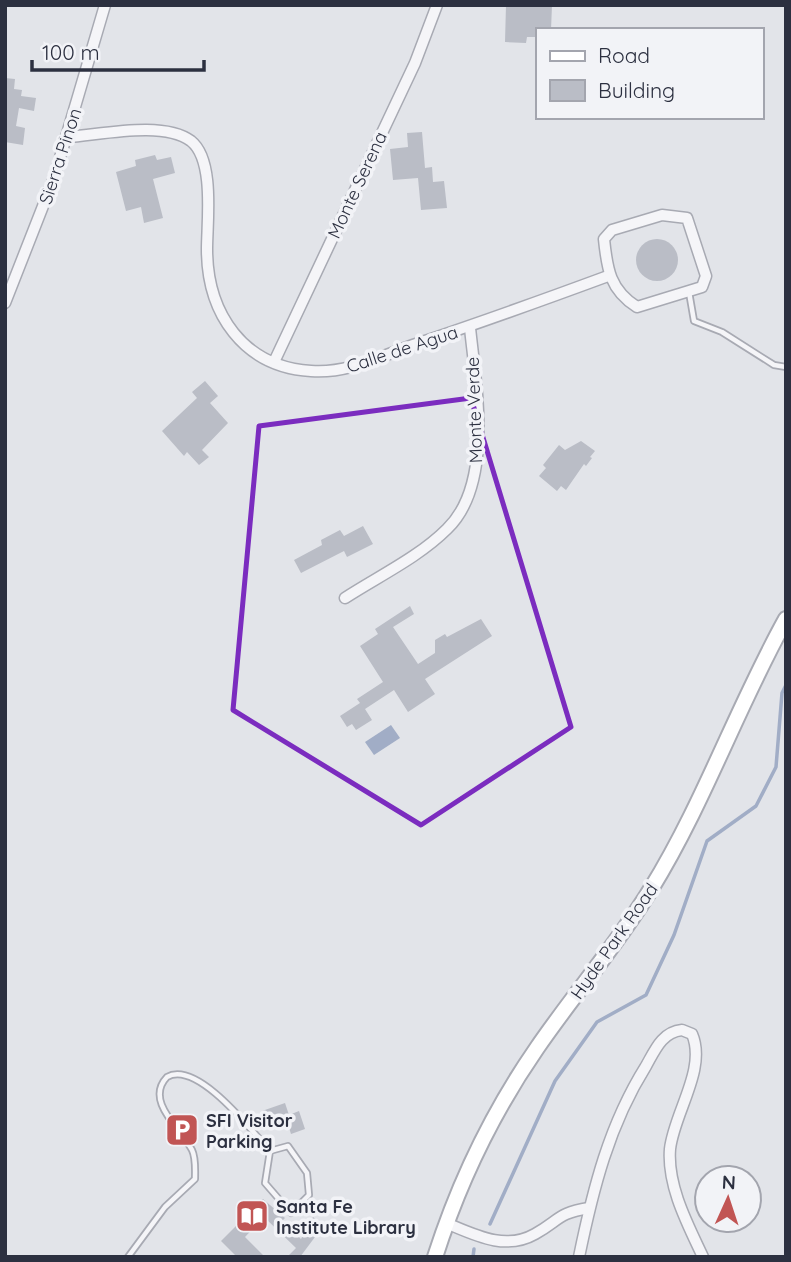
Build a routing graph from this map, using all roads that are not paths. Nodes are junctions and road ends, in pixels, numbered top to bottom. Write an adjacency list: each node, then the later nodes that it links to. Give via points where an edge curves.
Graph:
1 (105, 5): 3 (street, Sierra Pinon)
2 (438, 5): 8 (street, Monte Serena)
3 (66, 137): 6 (street, Sierra Pinon); 8 (street, Calle de Agua, via 151,129 192,142 203,161 207,182 207,255 219,314 241,342)
4 (608, 276): 5 (street, via 637,307); 5 (street, via 604,240 612,230 662,215 687,218 706,276 702,287); 7 (street, Calle de Agua)
5 (689, 291): 9 (lane, via 694,321 722,332 774,365)
6 (5, 303)
7 (470, 328): 8 (street, Calle de Agua, via 331,370 302,370); 10 (street, Monte Verde, via 477,441 470,494 447,529)
8 (274, 362)
9 (786, 366)
10 (345, 598)
11 (786, 619): 14 (main road, Hyde Park Road, via 705,791 660,874 507,1093 472,1159)
12 (270, 1151): 12 (lane, via 288,1146 307,1173 309,1195 291,1213 265,1183); 15 (lane, via 203,1083 183,1073 167,1077 160,1088 160,1102 194,1153 195,1179 165,1208)
13 (589, 1208): 14 (street, via 569,1212 520,1240 498,1242); 17 (street); 18 (street, via 623,1103 664,1037 682,1030 692,1034 697,1045 695,1064 670,1149 671,1176)
14 (446, 1223): 16 (main road, Hyde Park Road)
15 (128, 1257)
16 (435, 1257)
17 (579, 1257)
18 (703, 1257)

